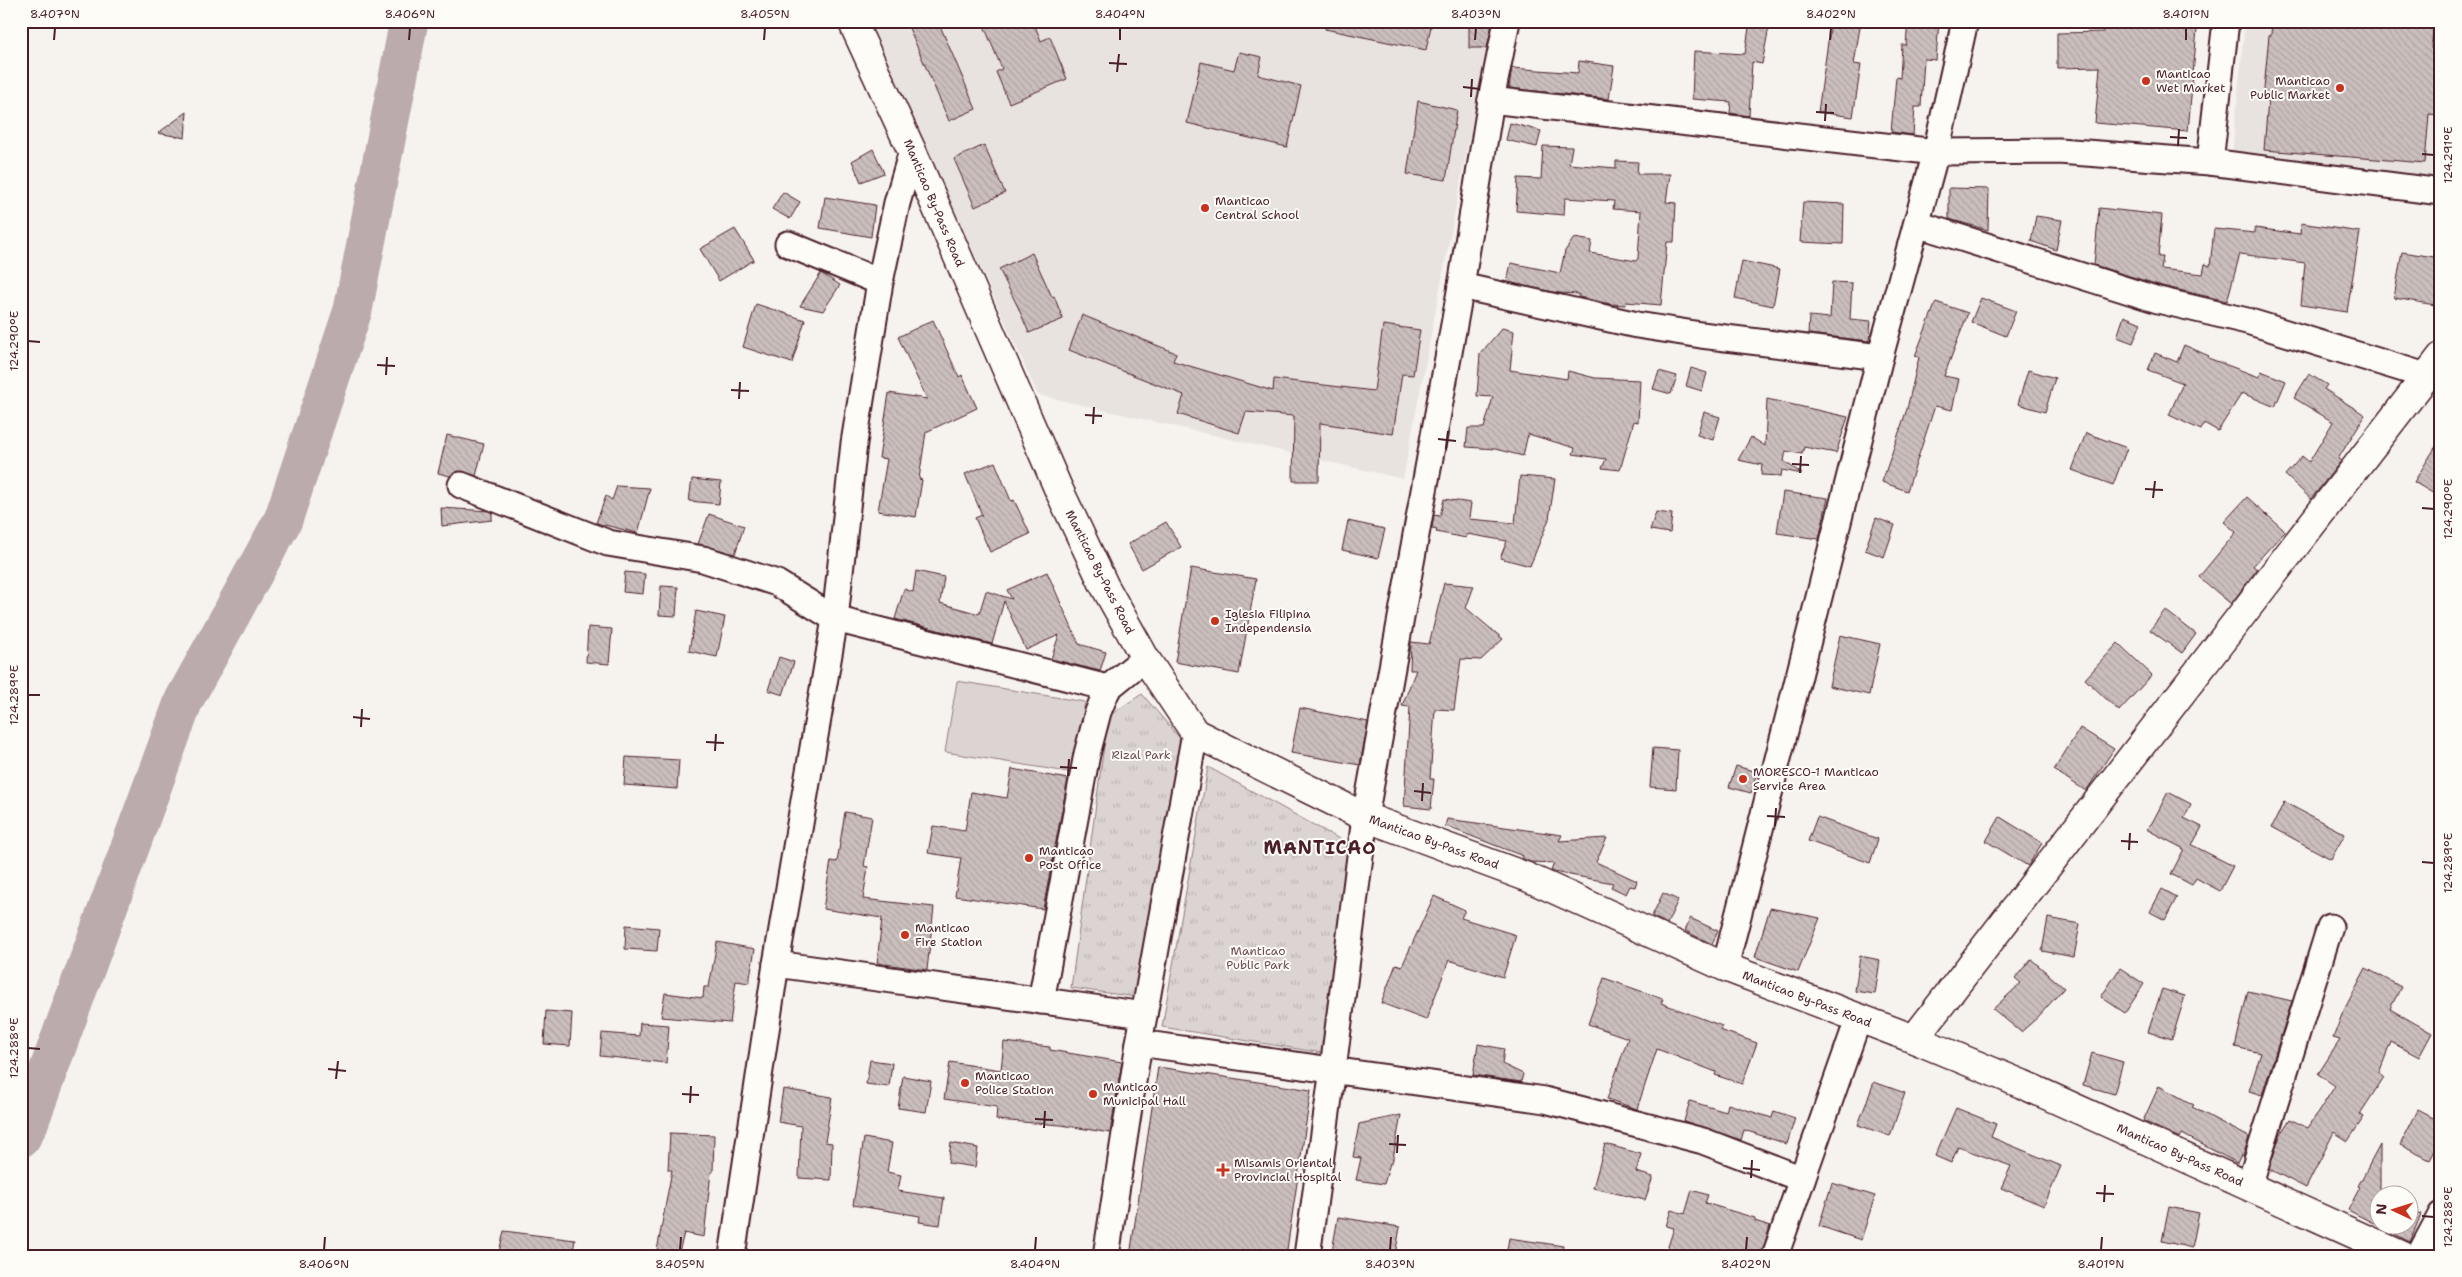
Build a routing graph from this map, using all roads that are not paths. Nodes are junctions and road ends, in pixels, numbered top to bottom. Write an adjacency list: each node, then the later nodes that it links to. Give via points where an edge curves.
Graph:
1 (852, 21): 6 (street, Manticao By-Pass Road)
2 (1507, 21): 5 (street)
3 (1965, 21): 7 (street)
4 (2226, 21): 8 (street)
5 (1491, 100): 7 (street); 13 (street)
6 (912, 151): 12 (street); 18 (street, Manticao By-Pass Road, via 1058,488 1104,585)
7 (1936, 152): 8 (street, via 2058,151); 10 (street)
8 (2210, 162): 9 (street)
9 (2441, 192)
10 (1917, 224): 14 (street); 15 (street, via 2158,300)
11 (788, 244): 12 (street)
12 (880, 282): 17 (street, via 854,444)
13 (1460, 286): 14 (street, via 1637,325); 21 (street)
14 (1880, 357): 24 (street)
15 (2433, 367): 28 (street)
16 (461, 485): 17 (street, via 608,543 704,559 777,583)
17 (835, 619): 19 (street); 23 (street)
18 (1145, 658): 19 (street); 20 (street, Manticao By-Pass Road)
19 (1108, 688): 25 (street, via 1087,754)
20 (1195, 733): 21 (street, Manticao By-Pass Road); 26 (street)
21 (1365, 817): 24 (street, Manticao By-Pass Road, via 1527,877); 30 (street)
22 (2330, 927): 32 (street)
23 (776, 964): 25 (street); 34 (street)
24 (1725, 967): 27 (street, Manticao By-Pass Road)
25 (1041, 1001): 26 (street)
26 (1144, 1015): 29 (street)
27 (1858, 1020): 28 (street, Manticao By-Pass Road); 31 (street)
28 (1914, 1040): 32 (street, Manticao By-Pass Road, via 2022,1084)
29 (1139, 1043): 30 (street); 35 (street)
30 (1333, 1069): 31 (street, via 1545,1100 1703,1142); 36 (street)
31 (1802, 1179): 37 (street)
32 (2249, 1186): 38 (street, Manticao By-Pass Road)
33 (2441, 1215): 39 (street)
34 (732, 1256)
35 (1106, 1256)
36 (1307, 1256)
37 (1775, 1256)
38 (2403, 1256)
39 (2419, 1256)

